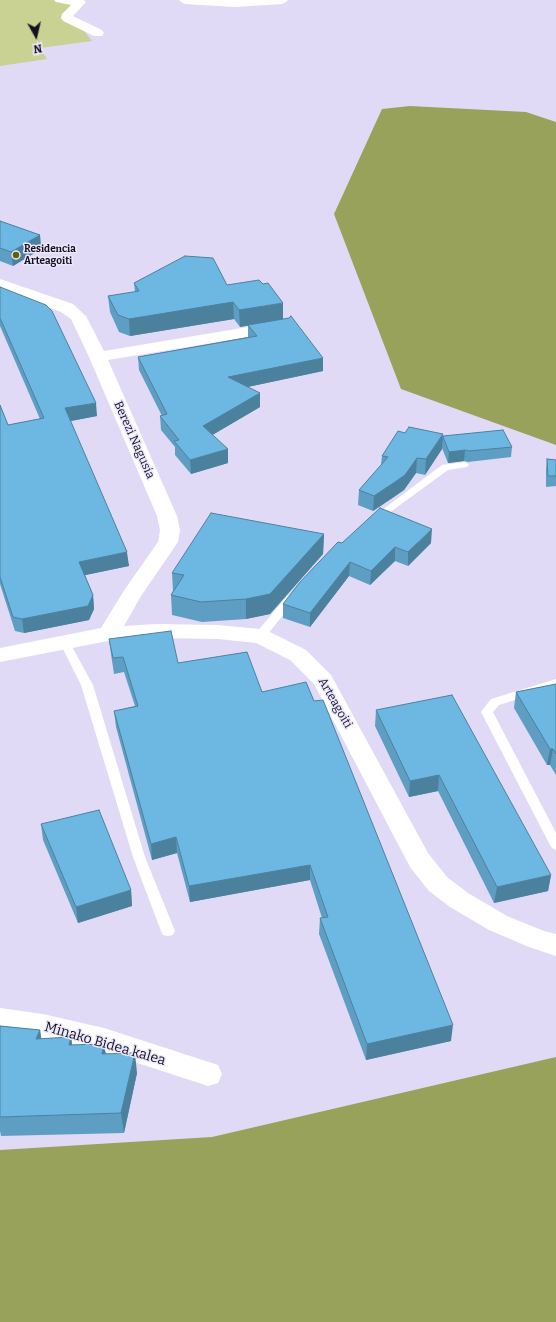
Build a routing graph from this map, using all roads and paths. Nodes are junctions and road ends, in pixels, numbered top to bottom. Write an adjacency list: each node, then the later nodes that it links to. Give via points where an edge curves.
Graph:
1 (60, 0): 4 (street)
2 (185, 0): 3 (street, via 235,3)
3 (282, 0)
4 (86, 1): 5 (street, via 68,14 67,18)
5 (98, 33)
6 (0, 284): 8 (street, Berezi Nagusia, via 67,308 78,316)
7 (283, 326): 8 (street)
8 (98, 357): 12 (street, Berezi Nagusia, via 167,516 170,530 168,542)
9 (464, 465): 10 (lane, via 445,467)
10 (368, 524)
11 (300, 588): 13 (lane)
12 (108, 634): 13 (street, Arteagoiti, via 156,631); 14 (street, Arteagoiti)
13 (260, 636): 19 (street, Arteagoiti, via 298,655 323,680 420,860 438,884 498,923)
14 (65, 643): 15 (street, Arteagoiti); 18 (lane, via 87,685 139,857)
15 (0, 655)
16 (556, 683): 17 (lane, via 496,702 488,712)
17 (556, 845)
18 (168, 931)
19 (556, 945)
20 (0, 1020): 21 (street, Minako Bidea kalea, via 43,1026 104,1040)
21 (208, 1074)

